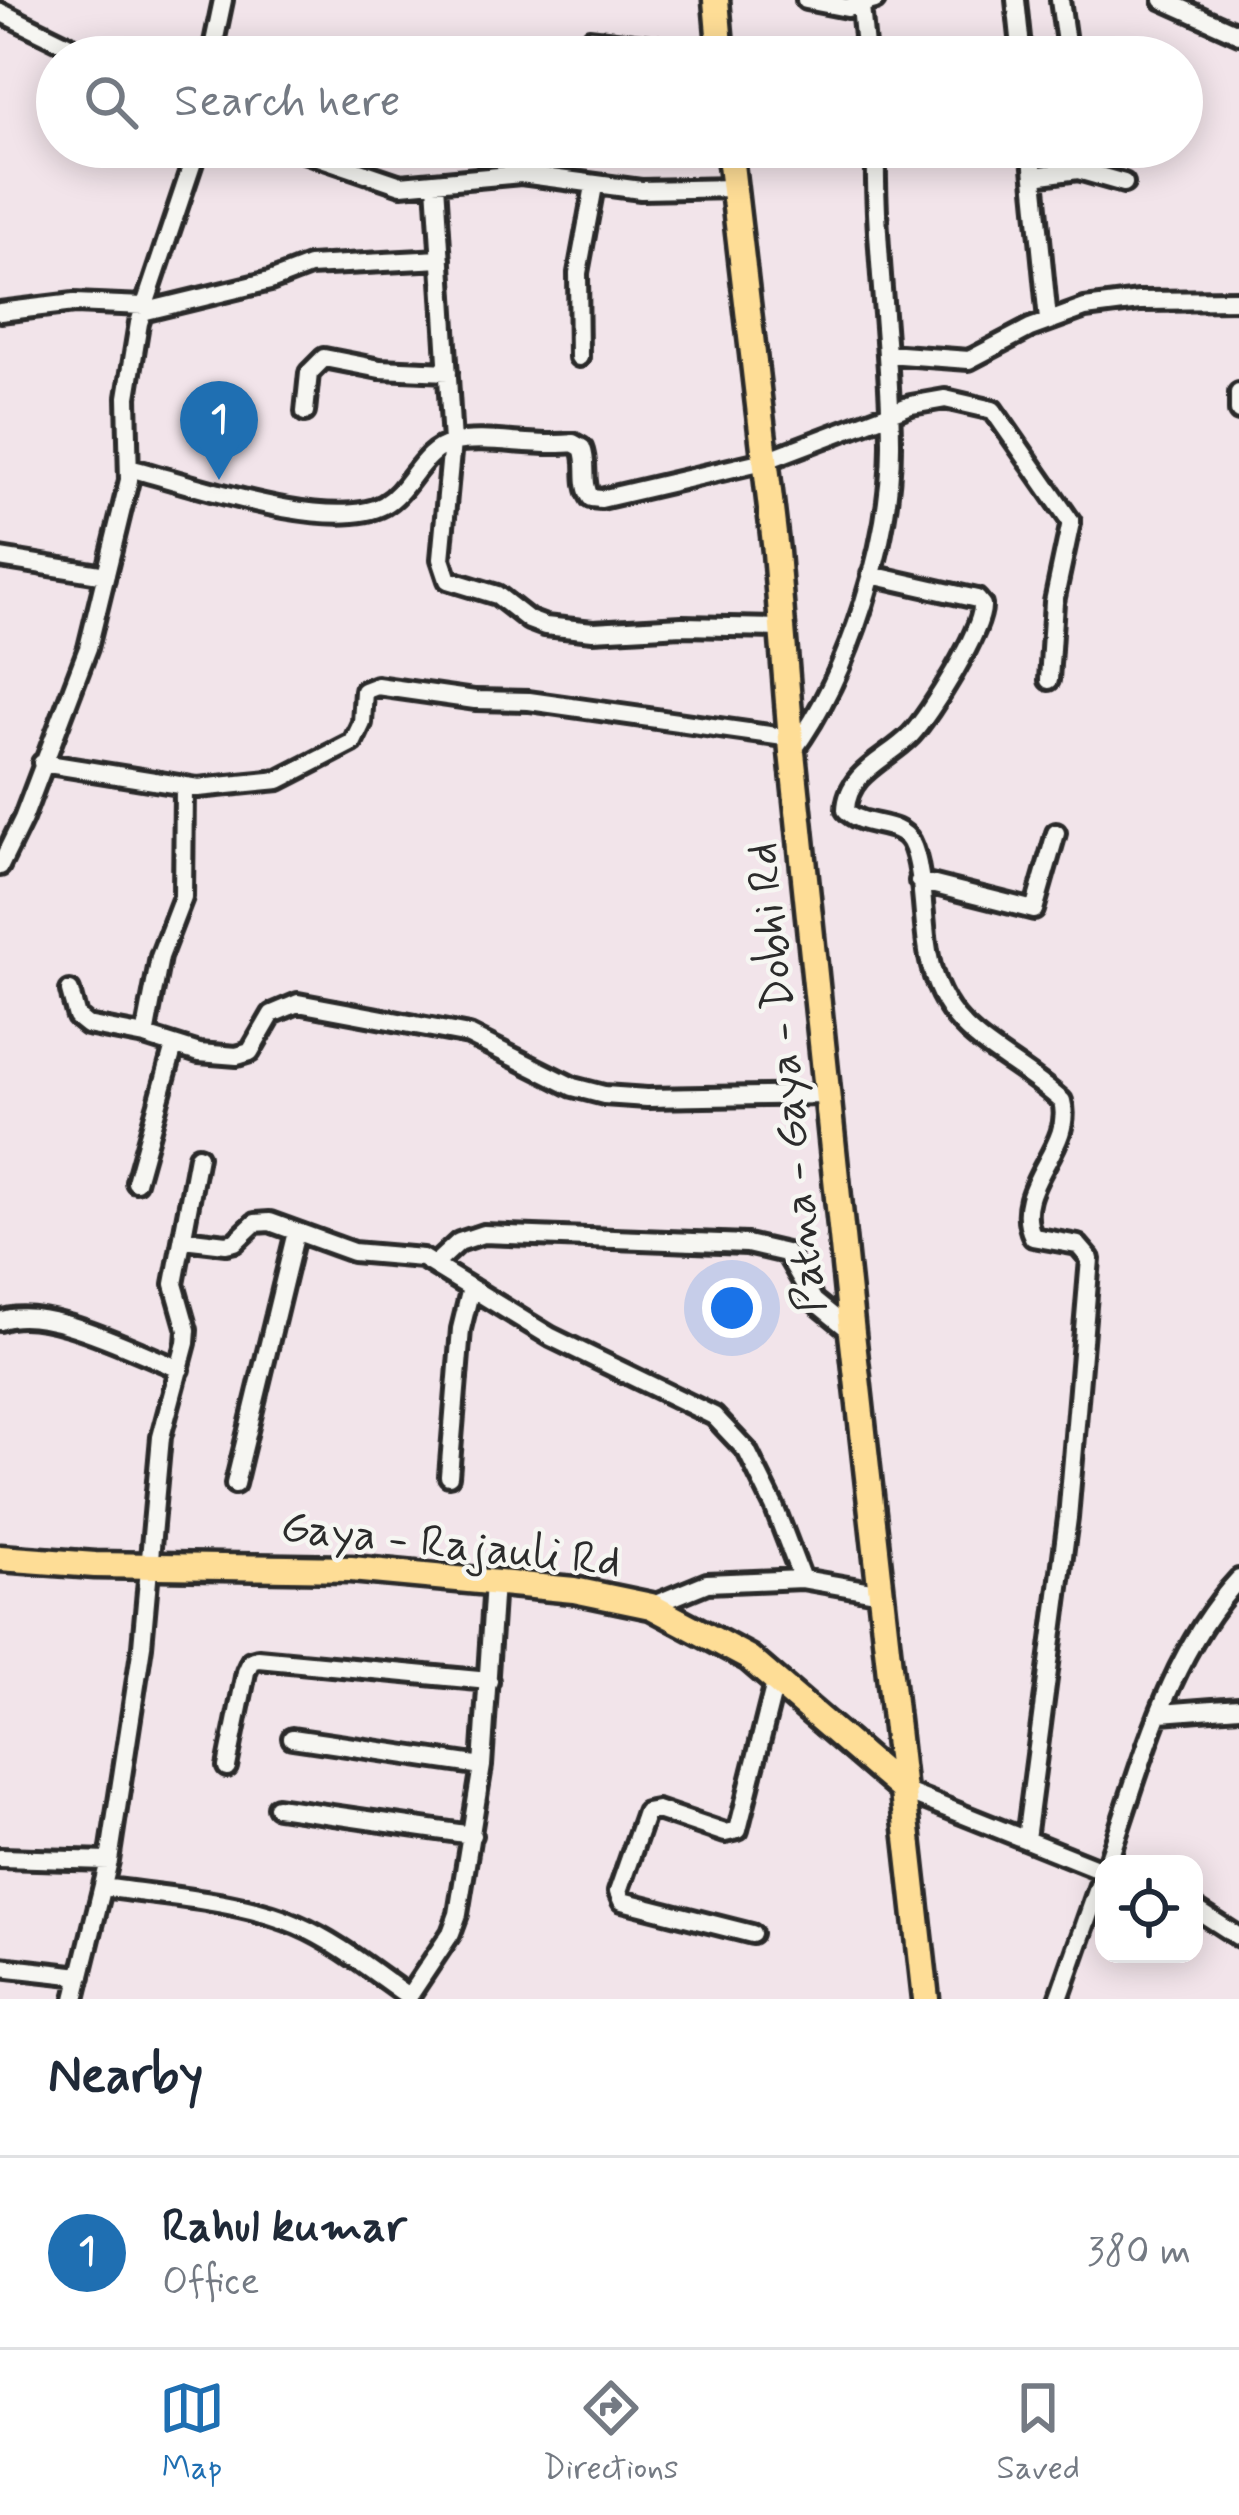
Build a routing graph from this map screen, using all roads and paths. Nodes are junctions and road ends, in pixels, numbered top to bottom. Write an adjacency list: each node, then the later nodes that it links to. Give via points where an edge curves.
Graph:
1 (223, 0): 12 (street)
2 (716, 0): 14 (main road)
3 (806, 0): 7 (street)
4 (1016, 0): 16 (street)
5 (1060, 0): 17 (street)
6 (1163, 0): 10 (street)
7 (868, 3): 15 (street)
8 (0, 12): 11 (street)
9 (589, 34): 13 (lane)
10 (1239, 34)
11 (49, 36)
12 (215, 36)
13 (603, 36)
14 (719, 36)
15 (867, 36)
16 (1020, 36)
17 (1065, 36)
18 (191, 168): 30 (street)
19 (349, 168): 25 (street, via 401,184)
20 (731, 168): 27 (main road, Patna - Gaya - Dobhi Rd)
21 (875, 168): 33 (street)
22 (1033, 168): 23 (street)
23 (1034, 176): 24 (street, via 1078,170); 32 (street)
24 (1124, 182)
25 (436, 183): 26 (street, via 521,174); 28 (street)
26 (594, 186): 27 (street); 34 (street, via 578,273)
27 (733, 188): 41 (main road, Patna - Gaya - Dobhi Rd)
28 (441, 259): 30 (street, via 309,266); 35 (street)
29 (1239, 300): 32 (street, via 1125,302)
30 (143, 309): 31 (street, via 74,303); 42 (street, via 129,376)
31 (0, 312)
32 (1048, 320): 33 (street, via 969,359)
33 (887, 354): 39 (street)
34 (579, 356)
35 (448, 372): 38 (street, via 324,358 309,373); 40 (street)
36 (1239, 393): 37 (street)
37 (1239, 411)
38 (305, 412)
39 (889, 412): 41 (street); 44 (street, via 889,468); 47 (street, via 945,399 993,410 1071,522)
40 (452, 442): 41 (street, via 573,443 585,456 587,492 601,499); 42 (street, via 386,504 354,512 283,509); 46 (street, via 442,559 454,584 497,595 544,626)
41 (764, 461): 46 (main road, Patna - Gaya - Dobhi Rd)
42 (129, 468): 45 (street)
43 (0, 558): 45 (street)
44 (871, 574): 48 (street, via 829,687); 53 (street, via 982,604 926,716 861,775 846,803 853,818 909,839)
45 (106, 575): 49 (street, via 83,664)
46 (783, 628): 48 (main road, Patna - Gaya - Dobhi Rd)
47 (1049, 680)
48 (792, 745): 50 (street, via 529,701 377,686 364,691 358,735 345,749 279,780); 57 (main road, Patna - Gaya - Dobhi Rd)
49 (42, 763): 50 (street); 52 (street)
50 (184, 787): 55 (street, via 183,897 160,957)
51 (1056, 833): 53 (street, via 1034,910)
52 (0, 866)
53 (919, 881): 86 (street, via 939,996 958,1022 1062,1101 1061,1131 1030,1198 1030,1234 1078,1246 1090,1259 1068,1518)
54 (70, 991): 55 (street, via 76,1016 87,1024)
55 (145, 1036): 56 (street)
56 (174, 1046): 57 (street, via 250,1052 272,1014 298,1003 469,1035 604,1095); 59 (street)
57 (828, 1095): 65 (main road, Patna - Gaya - Dobhi Rd)
58 (198, 1156): 61 (street)
59 (136, 1181)
60 (296, 1232): 61 (street, via 262,1222 226,1244); 62 (street, via 353,1252); 68 (street)
61 (183, 1239): 66 (street, via 174,1284 187,1330)
62 (434, 1265): 63 (street); 65 (street, via 459,1242 483,1234 747,1244 786,1253 814,1300)
63 (471, 1288): 67 (street); 71 (street, via 551,1337 714,1416 747,1451)
64 (0, 1321): 66 (street, via 47,1319)
65 (852, 1333): 74 (main road, Patna - Gaya - Dobhi Rd)
66 (180, 1369): 70 (street, via 161,1437)
67 (449, 1476)
68 (235, 1484)
69 (0, 1558): 70 (main road, Gaya - Rajauli Rd)
70 (149, 1566): 73 (main road, Gaya - Rajauli Rd, via 290,1565); 89 (street)
71 (802, 1579): 74 (street); 75 (street, via 707,1583)
72 (1239, 1579): 79 (street, via 1193,1637)
73 (494, 1582): 75 (main road, Gaya - Rajauli Rd); 77 (street)
74 (882, 1592): 83 (main road, Patna - Gaya - Dobhi Rd)
75 (651, 1606): 76 (main road, Gaya - Rajauli Rd)
76 (776, 1679): 83 (main road, Gaya - Rajauli Rd); 92 (street, via 738,1830 646,1812 618,1892 622,1901)
77 (489, 1681): 81 (street); 82 (street, via 251,1661)
78 (1239, 1707): 79 (street)
79 (1161, 1713): 87 (street)
80 (292, 1738): 81 (street)
81 (482, 1766): 85 (street)
82 (227, 1767)
83 (904, 1791): 86 (street); 98 (main road, Patna - Gaya - Dobhi Rd)
84 (277, 1807): 85 (street)
85 (472, 1835): 96 (street, via 451,1933)
86 (1026, 1839): 99 (street, via 1104,1871)
87 (1109, 1855)
88 (0, 1858): 89 (street)
89 (109, 1862): 90 (street)
90 (104, 1887): 95 (street); 96 (street, via 293,1923)
91 (1203, 1914): 93 (street)
92 (752, 1934)
93 (1239, 1937)
94 (0, 1967): 95 (street)
95 (81, 1976): 97 (street)
96 (408, 1997)
97 (75, 1999)
98 (926, 1999)
99 (1059, 1999)

